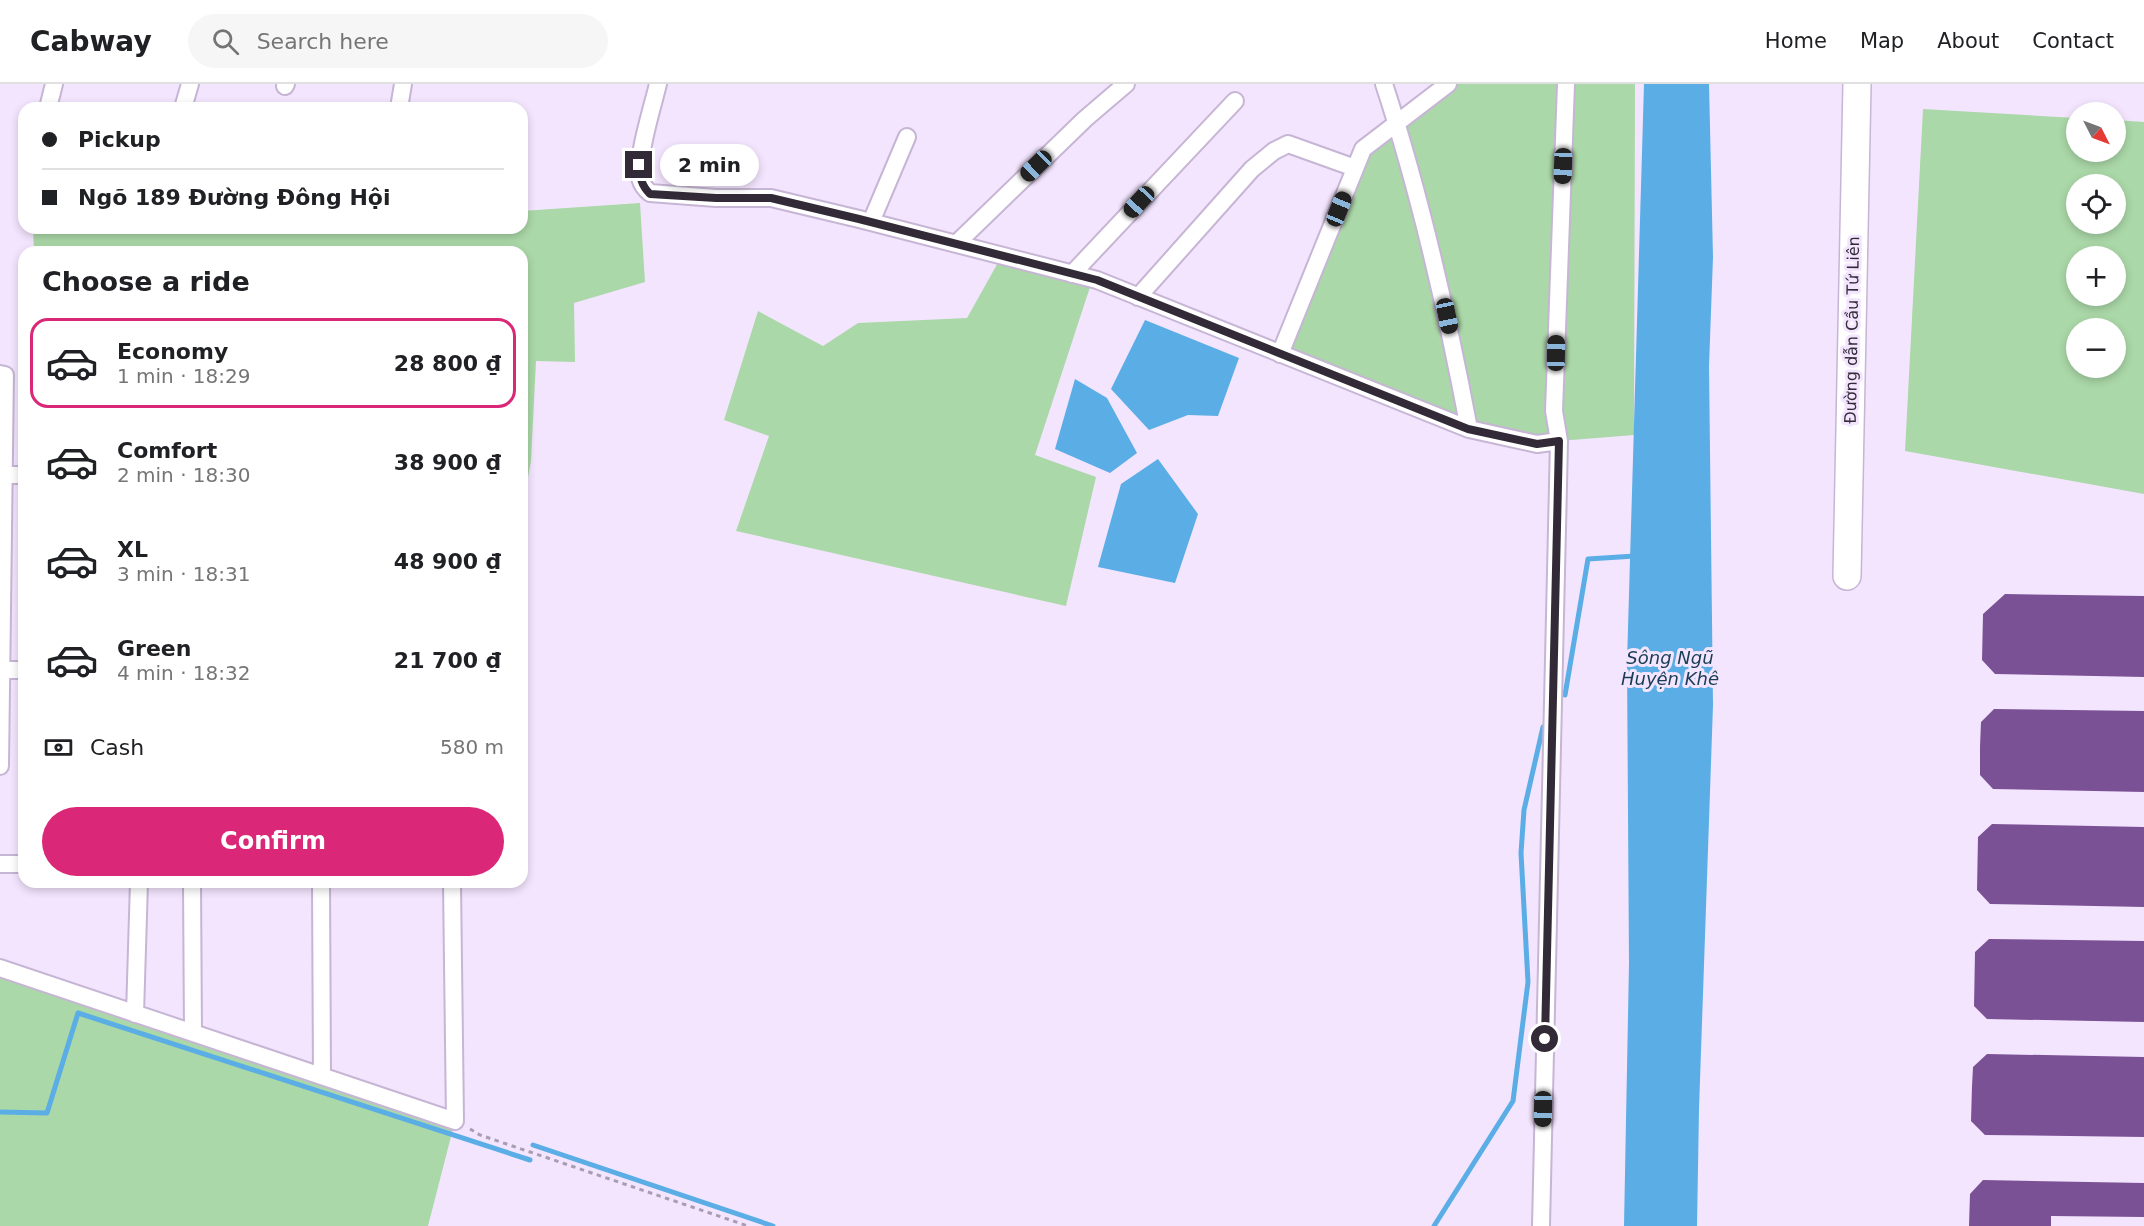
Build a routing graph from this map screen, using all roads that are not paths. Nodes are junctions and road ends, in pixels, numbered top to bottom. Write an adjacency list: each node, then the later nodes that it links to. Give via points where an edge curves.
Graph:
1 (54, 84): 11 (street)
2 (190, 84): 12 (street)
3 (403, 84): 13 (street)
4 (658, 84): 17 (street, via 639,165 640,179 650,194 771,198)
5 (1126, 84): 18 (street, via 1084,118)
6 (1384, 84): 14 (street)
7 (1448, 84): 14 (street)
8 (1566, 84): 24 (street, via 1554,411)
9 (1857, 84): 27 (main road, Đường dẫn Cầu Tứ Liên)
10 (1235, 101): 19 (street)
11 (50, 102)
12 (185, 102)
13 (400, 102)
14 (1396, 122): 16 (street, via 1363,149); 23 (street, via 1427,230)
15 (907, 137): 17 (street)
16 (1355, 168): 20 (street, via 1288,144 1274,152 1251,170); 21 (street)
17 (872, 222): 18 (street)
18 (956, 244): 19 (street)
19 (1072, 274): 20 (street)
20 (1138, 297): 21 (street)
21 (1280, 354): 23 (street)
22 (0, 374): 25 (street, via 5,375)
23 (1468, 429): 24 (street, via 1537,444)
24 (1559, 441): 41 (street)
25 (4, 475): 26 (street); 28 (street)
26 (18, 475)
27 (1847, 576)
28 (1, 670): 29 (street); 30 (street)
29 (18, 670)
30 (0, 766)
31 (0, 864): 32 (street)
32 (18, 864)
33 (139, 888): 38 (street)
34 (192, 888): 39 (street)
35 (321, 888): 40 (street)
36 (452, 888): 40 (street, via 455,1121)
37 (0, 968): 38 (street)
38 (135, 1014): 39 (street)
39 (193, 1033): 40 (street)
40 (322, 1076)
41 (1541, 1226)

